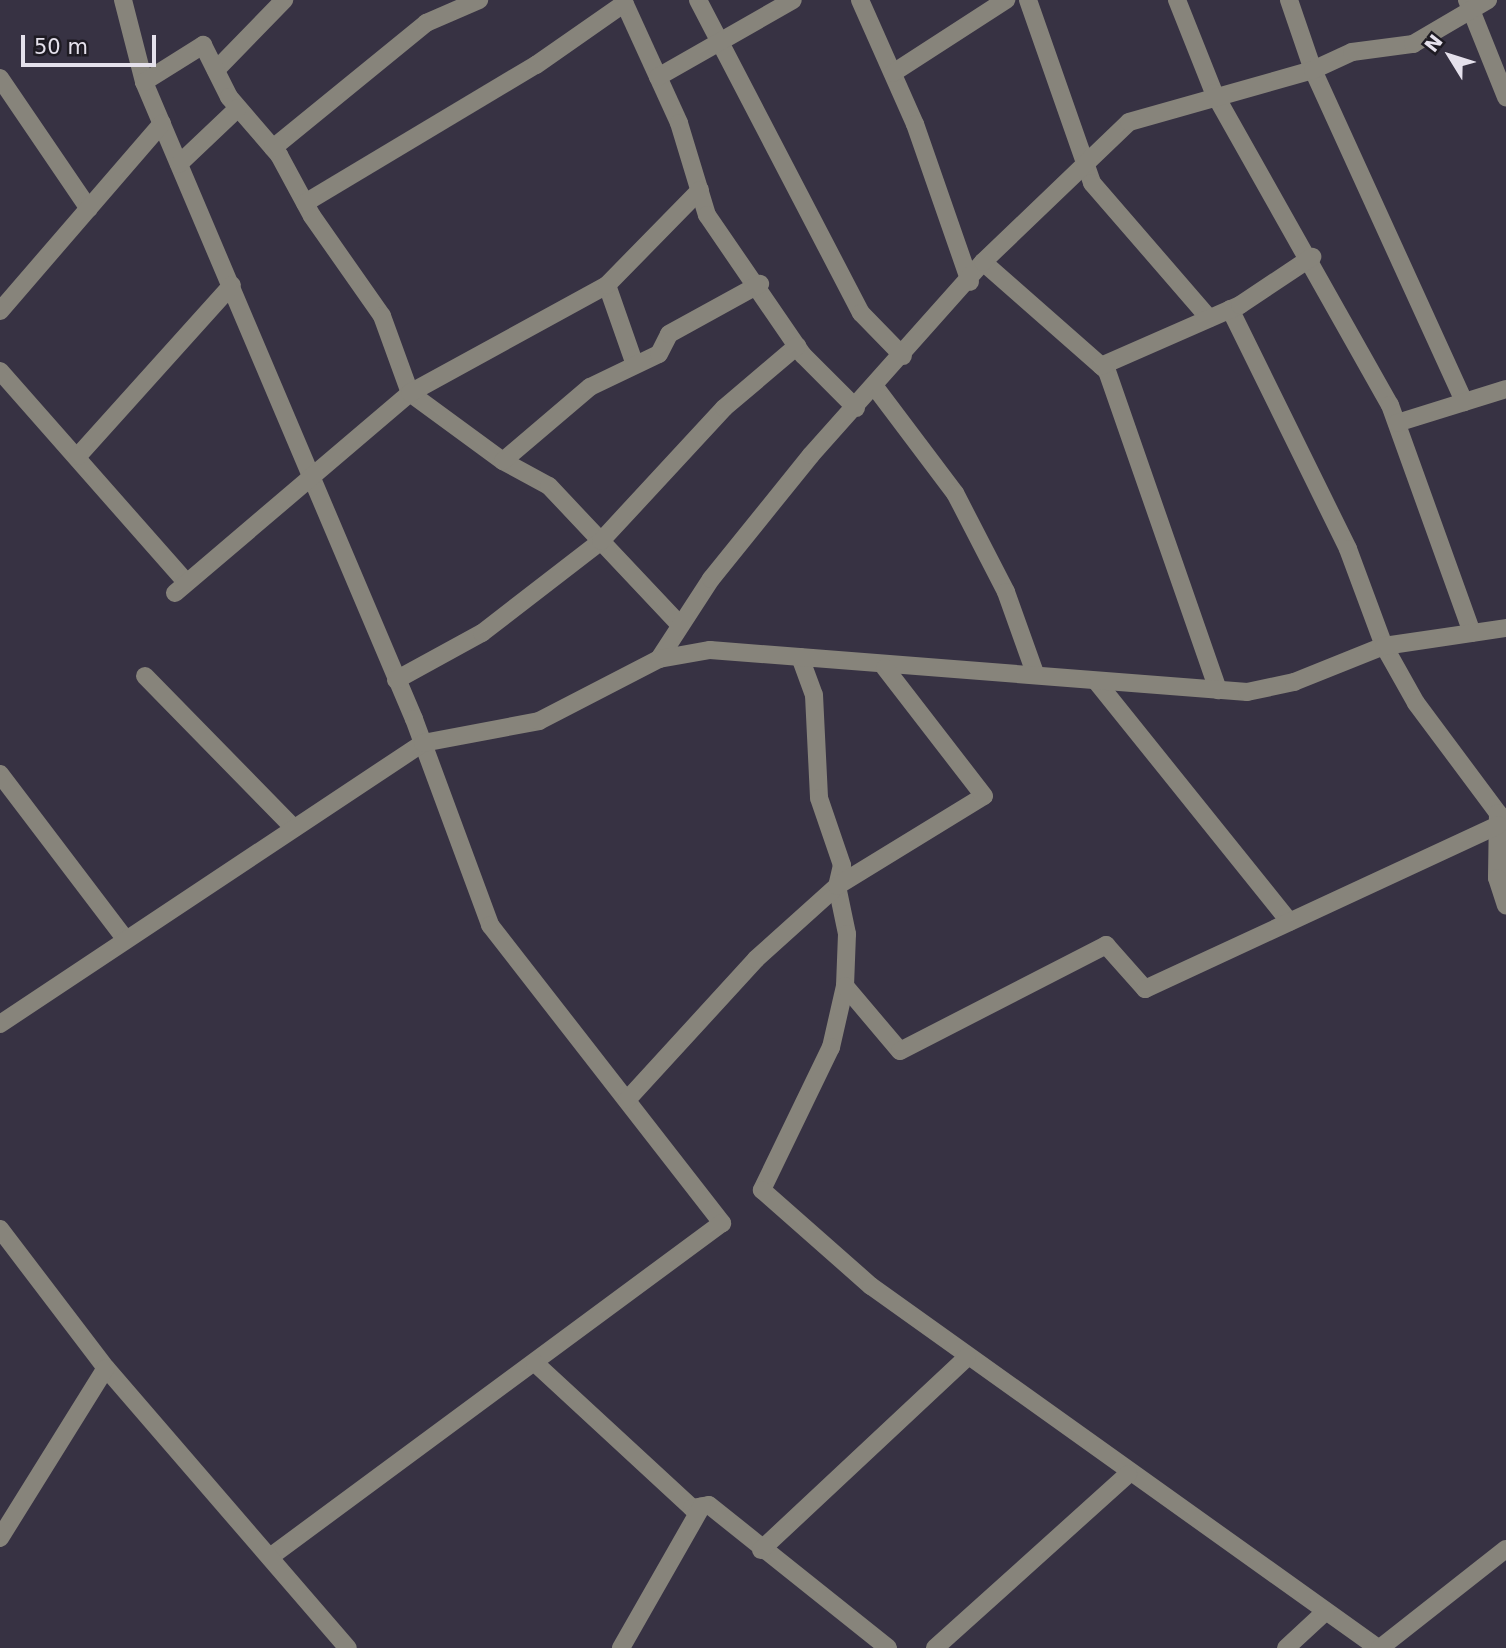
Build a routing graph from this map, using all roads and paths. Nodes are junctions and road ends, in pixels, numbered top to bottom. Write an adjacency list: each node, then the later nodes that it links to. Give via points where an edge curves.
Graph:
1 (123, 0): 20 (street)
2 (284, 0): 16 (street)
3 (479, 0): 25 (street, via 426,23)
4 (698, 0): 14 (street)
5 (793, 0): 14 (street)
6 (860, 0): 17 (street)
7 (1006, 0): 17 (street)
8 (1028, 0): 26 (street)
9 (1177, 0): 21 (street)
10 (1289, 0): 15 (street)
11 (1488, 0): 13 (street)
12 (624, 2): 18 (street); 29 (street, via 536,65)
13 (1469, 5): 15 (street, via 1413,44 1352,52); 22 (street)
14 (718, 41): 18 (street); 41 (street, via 861,313)
15 (1313, 69): 21 (street); 48 (street)
16 (216, 70): 20 (street, via 203,45); 23 (street)
17 (893, 73): 33 (street)
18 (658, 77): 28 (street)
19 (0, 78): 30 (street)
20 (144, 82): 24 (street)
21 (1214, 93): 26 (street, via 1129,122); 31 (street)
22 (1506, 97)
23 (238, 108): 25 (street); 27 (street)
24 (162, 123): 27 (street); 30 (street)
25 (272, 148): 29 (street)
26 (1086, 163): 32 (street); 39 (street, via 1092,183)
27 (179, 164): 35 (street)
28 (700, 190): 34 (street, via 707,215); 36 (street)
29 (305, 203): 47 (street, via 382,316)
30 (89, 209): 38 (street)
31 (1312, 257): 37 (street); 50 (street)
32 (983, 262): 33 (street); 43 (street)
33 (970, 282): 41 (street)
34 (760, 284): 40 (street); 42 (street, via 669,334 659,354)
35 (232, 285): 51 (street); 53 (street)
36 (607, 285): 42 (street); 47 (street)
37 (1230, 309): 39 (street); 58 (street, via 1348,550)
38 (0, 311)
39 (1209, 318): 43 (street)
40 (797, 346): 49 (street); 54 (street, via 724,408)
41 (903, 356): 45 (street)
42 (634, 362): 52 (street, via 590,387)
43 (1101, 366): 66 (street)
44 (0, 371): 51 (street)
45 (875, 387): 49 (street); 62 (street, via 955,493 1006,592)
46 (1506, 389): 48 (street)
47 (410, 393): 52 (street); 53 (street)
48 (1464, 402): 50 (street)
49 (856, 408): 55 (street, via 768,507)
50 (1396, 423): 57 (street)
51 (78, 456): 53 (street, via 181,587)
52 (502, 461): 54 (street, via 548,486)
53 (312, 472): 64 (street)
54 (601, 541): 55 (street); 64 (street, via 482,633)
55 (679, 624): 60 (street)
56 (1506, 628): 57 (street)
57 (1472, 633): 58 (street)
58 (1384, 646): 66 (street, via 1294,682); 69 (street, via 1416,703 1498,813)
59 (800, 657): 60 (street, via 710,650); 61 (street); 71 (street, via 814,695 819,798 842,864)
60 (659, 659): 67 (street, via 539,721)
61 (885, 668): 62 (street); 71 (street, via 984,796)
62 (1035, 673): 65 (street)
63 (145, 676): 70 (street)
64 (396, 680): 67 (street)
65 (1096, 681): 66 (street); 73 (street)
66 (1218, 690)
67 (423, 743): 70 (street); 77 (street, via 490,925)
68 (0, 774): 74 (street)
69 (1498, 825): 72 (street, via 1497,878); 73 (street)
70 (294, 828): 74 (street)
71 (837, 886): 75 (street, via 847,934); 77 (street, via 756,959)
72 (1506, 906)
73 (1290, 922): 75 (street, via 1144,989 1105,945 900,1051)
74 (126, 940): 76 (street)
75 (845, 986): 79 (street, via 831,1047 762,1190 871,1286)
76 (0, 1024)
77 (627, 1100): 80 (street, via 723,1223)
78 (0, 1229): 81 (street)
79 (967, 1357): 82 (street); 86 (street)
80 (536, 1363): 83 (street, via 692,1508); 87 (street)
81 (106, 1368): 84 (street); 87 (street)
82 (1128, 1474): 88 (street); 92 (street)
83 (702, 1506): 86 (street, via 709,1505); 90 (street)
84 (2, 1527)
85 (1506, 1549): 94 (street)
86 (761, 1550): 91 (street)
87 (270, 1557): 89 (street)
88 (1326, 1611): 93 (street); 94 (street)
89 (337, 1644)
90 (621, 1648)
91 (888, 1648)
92 (935, 1648)
93 (1286, 1648)
94 (1379, 1648)

